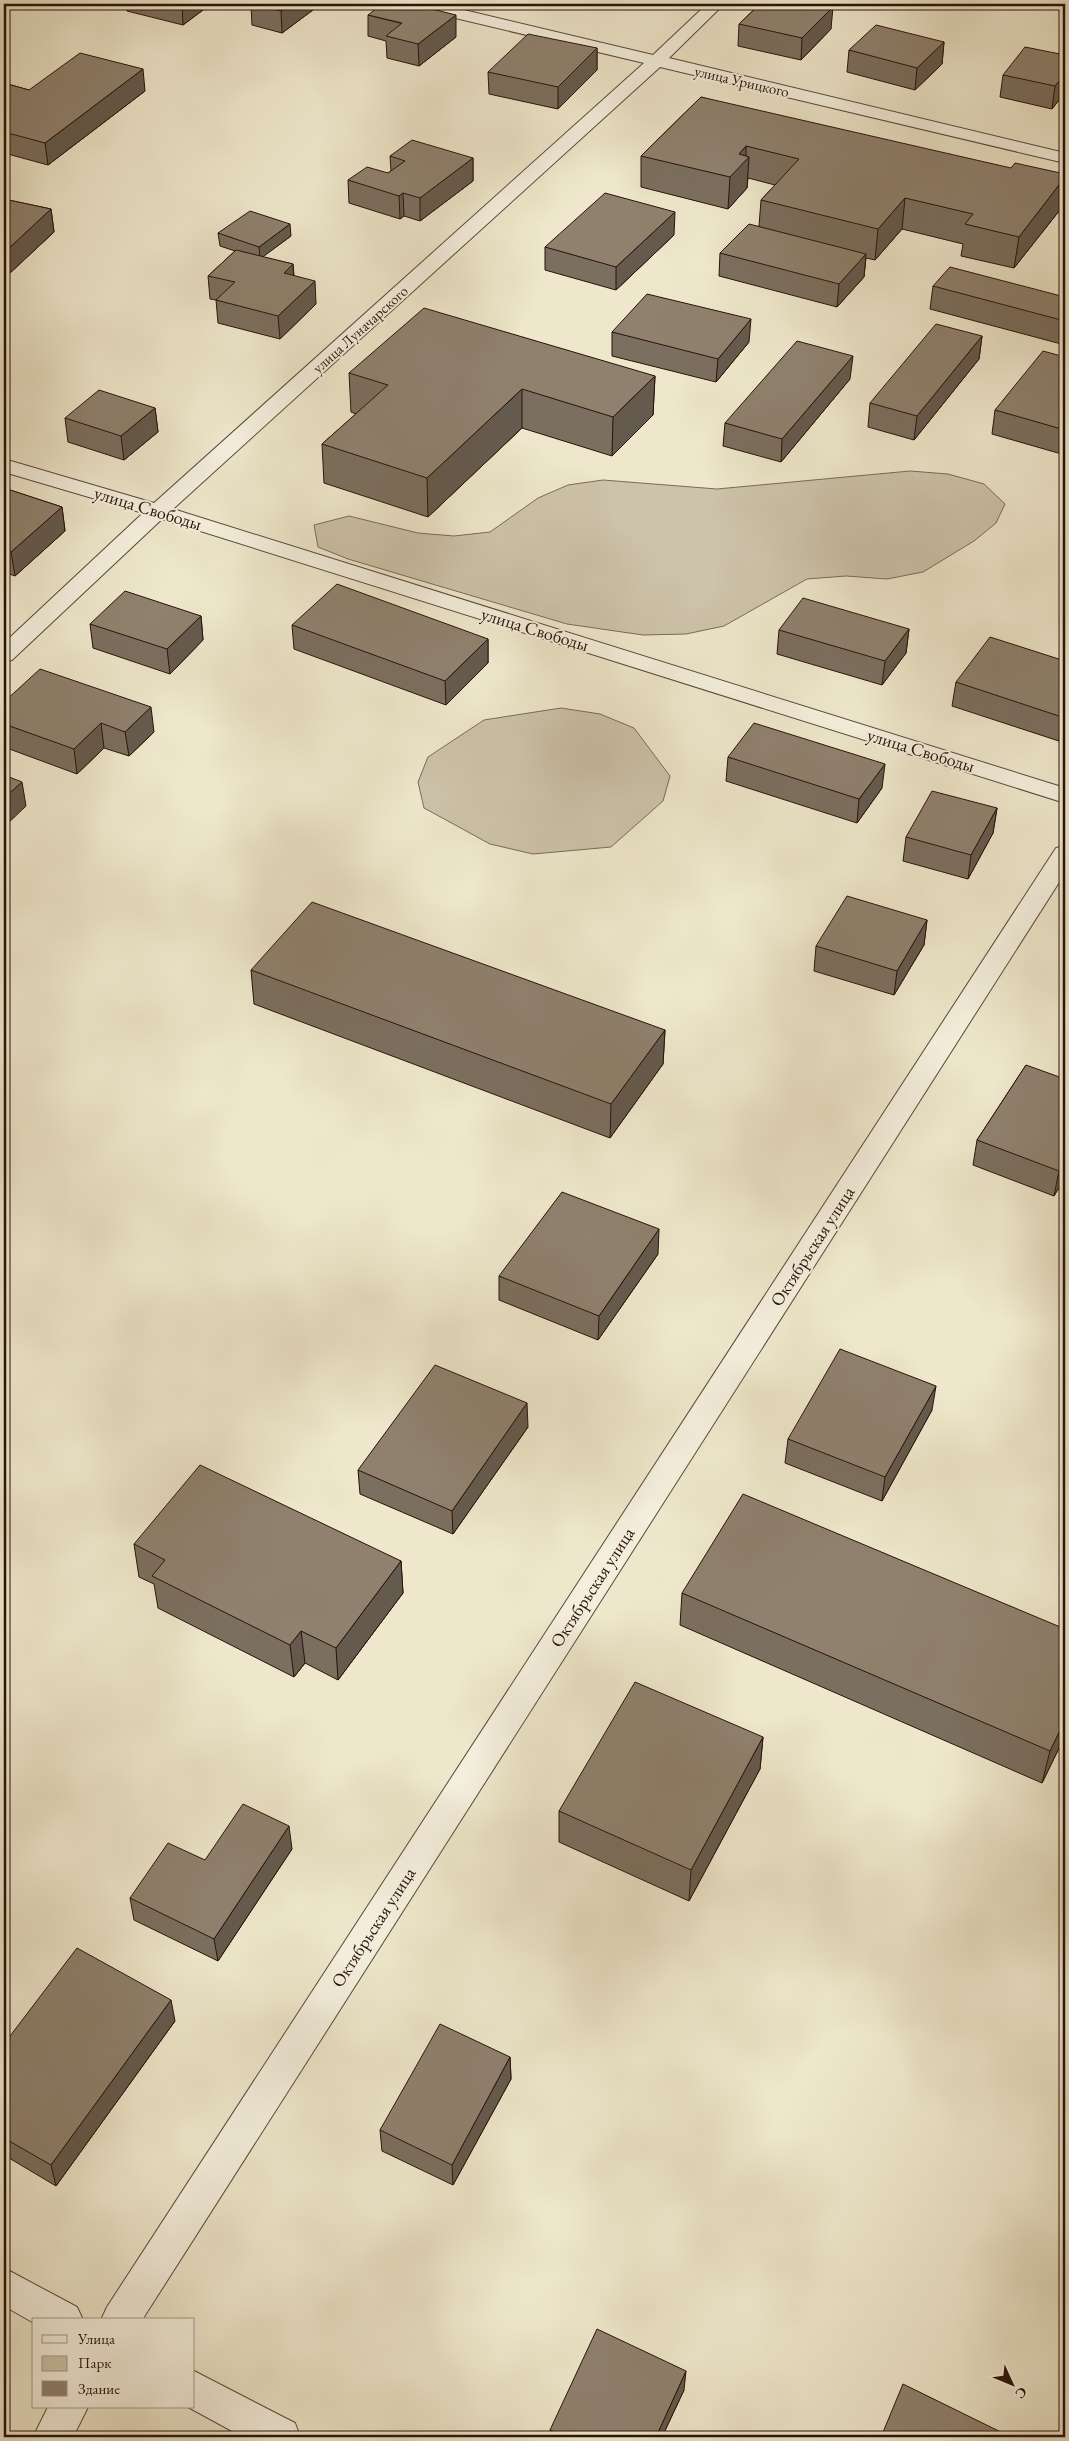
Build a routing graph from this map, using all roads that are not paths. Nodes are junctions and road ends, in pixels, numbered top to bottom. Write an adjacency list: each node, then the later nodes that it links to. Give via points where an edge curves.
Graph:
1 (419, 4): 3 (street, улица Урицкого)
2 (716, 4): 3 (street, улица Луначарского)
3 (656, 60): 4 (street, улица Урицкого); 6 (street, улица Луначарского)
4 (1065, 158)
5 (4, 465): 6 (street, улица Свободы)
6 (158, 511): 7 (street, улица Луначарского); 8 (street, улица Свободы)
7 (4, 654)
8 (1065, 796)
9 (1065, 854): 12 (street, Октябрьская улица)
10 (4, 2286): 11 (street)
11 (60, 2318)
12 (121, 2318)
13 (195, 2391): 16 (street)
14 (68, 2408): 15 (street)
15 (52, 2437)
16 (281, 2437)

